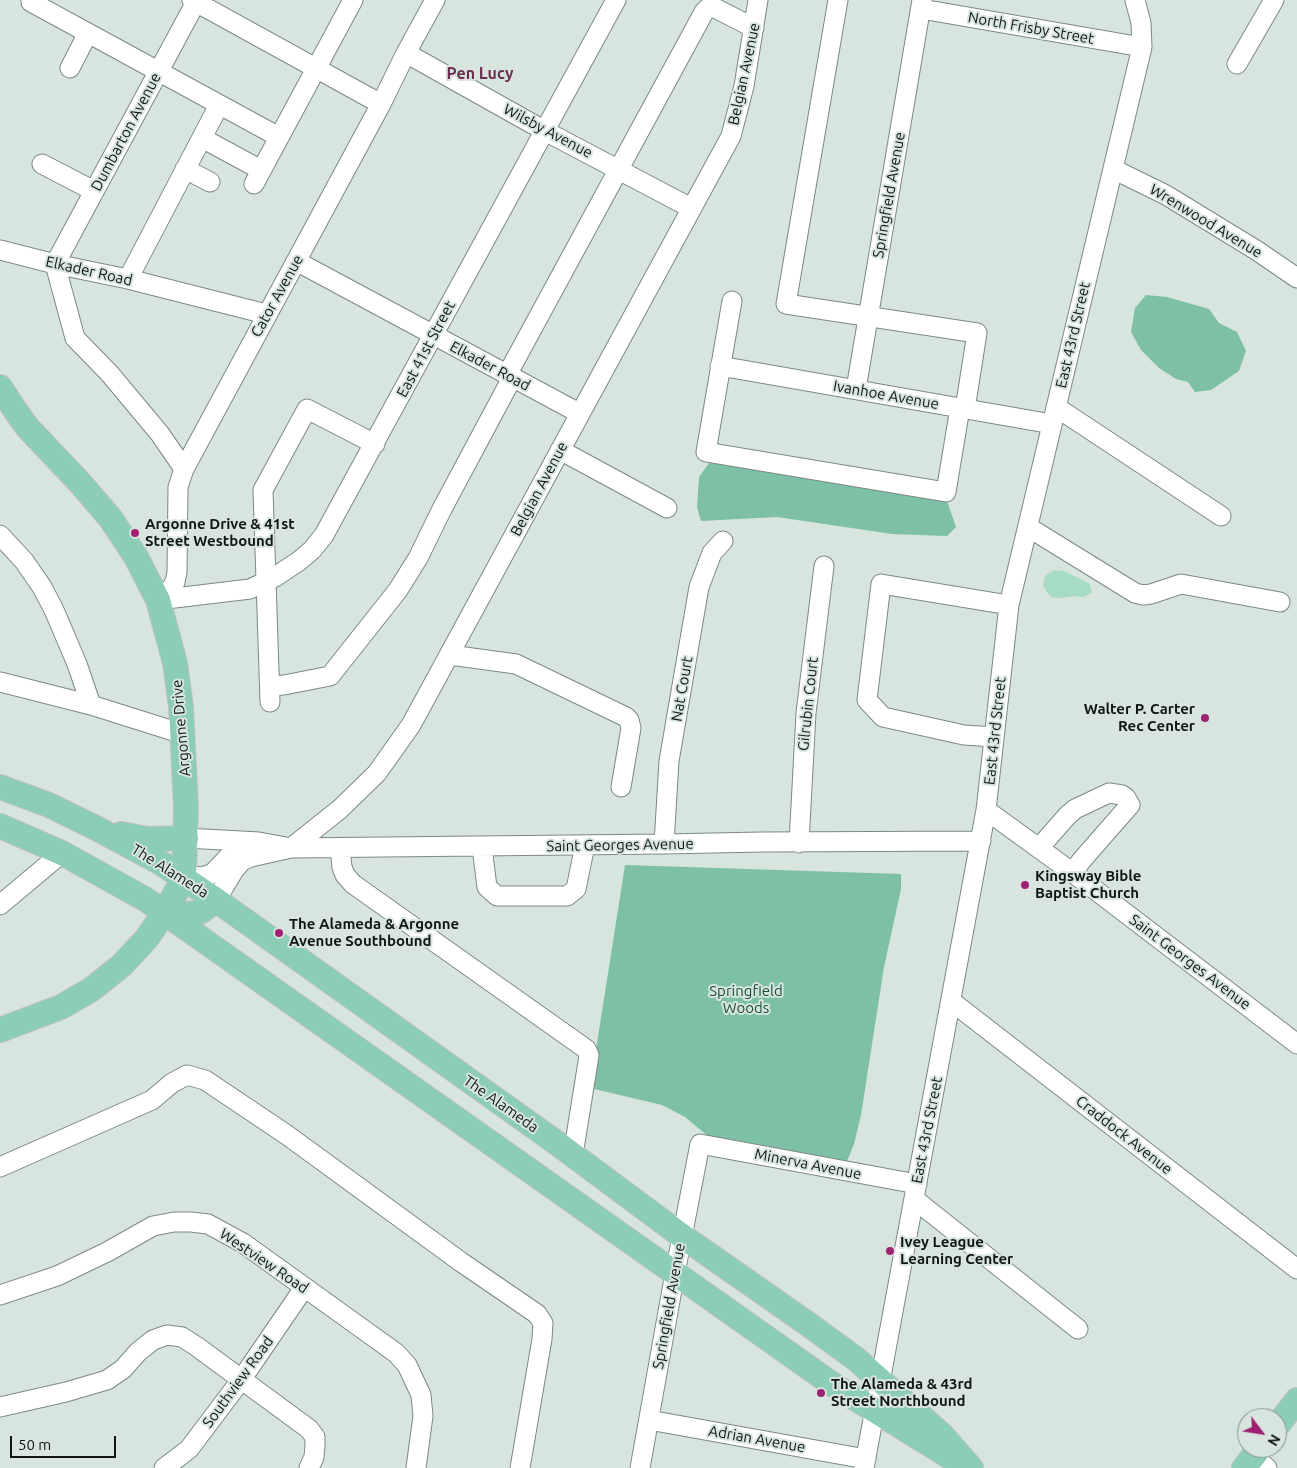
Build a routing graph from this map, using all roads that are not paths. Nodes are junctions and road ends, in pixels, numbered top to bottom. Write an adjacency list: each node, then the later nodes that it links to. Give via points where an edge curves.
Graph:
1 (31, 0): 12 (street)
2 (353, 0): 17 (street)
3 (435, 0): 14 (street, Cator Avenue)
4 (616, 0): 21 (street, East 41st Street)
5 (758, 0): 11 (street, Belgian Avenue)
6 (838, 0): 38 (street, via 786,304)
7 (1135, 0): 13 (street, East 43rd Street, via 1141,23)
8 (1274, 0): 15 (street)
9 (195, 1): 17 (street); 18 (street, Dumbarton Avenue)
10 (922, 5): 13 (street, North Frisby Street); 38 (street, Springfield Avenue)
11 (754, 28): 27 (street, via 713,7 704,12); 30 (street, Belgian Avenue, via 742,95 730,136)
12 (88, 33): 16 (street); 18 (street)
13 (1142, 47): 26 (street, East 43rd Street)
14 (406, 53): 19 (street, Cator Avenue); 21 (street, Wilsby Avenue)
15 (1237, 64)
16 (70, 68)
17 (316, 68): 19 (street); 22 (street)
18 (158, 72): 20 (street); 29 (street, Dumbarton Avenue)
19 (381, 104): 32 (street, Cator Avenue)
20 (219, 105): 22 (street); 23 (street)
21 (545, 131): 27 (street, Wilsby Avenue); 39 (street, East 41st Street)
22 (279, 137): 23 (street, via 258,177)
23 (202, 138): 25 (street)
24 (42, 164): 29 (street)
25 (185, 169): 28 (street); 35 (street)
26 (1113, 169): 34 (street, Wrenwood Avenue, via 1166,195); 46 (street, East 43rd Street)
27 (619, 170): 30 (street, Wilsby Avenue); 41 (street)
28 (210, 182)
29 (94, 191): 33 (street, Dumbarton Avenue)
30 (691, 208): 45 (street, Belgian Avenue)
31 (0, 250): 33 (street, Elkader Road)
32 (296, 261): 37 (street, Cator Avenue); 39 (street, Elkader Road)
33 (55, 264): 35 (street, Elkader Road); 49 (street, via 75,338 160,434)
34 (1296, 274)
35 (128, 279): 37 (street, Elkader Road)
36 (732, 301): 40 (street)
37 (266, 314): 49 (street, Cator Avenue)
38 (868, 316): 43 (street, Springfield Avenue); 44 (street, via 977,333)
39 (433, 335): 41 (street, Elkader Road); 47 (street, East 41st Street)
40 (720, 366): 43 (street, Ivanhoe Avenue); 44 (street, via 706,452 946,492)
41 (509, 376): 45 (street, Elkader Road); 56 (street, via 418,558 398,590 330,676 284,686 270,694)
42 (0, 387): 57 (main road, Argonne Drive, via 28,428 110,519 136,557)
43 (856, 389): 44 (street, Ivanhoe Avenue)
44 (962, 408): 46 (street, Ivanhoe Avenue)
45 (579, 413): 48 (street, Belgian Avenue)
46 (1054, 416): 51 (street, Ivanhoe Avenue); 52 (street, East 43rd Street)
47 (374, 444): 56 (street, East 41st Street, via 324,535 299,561); 56 (street, via 307,409 263,490)
48 (560, 450): 50 (street); 60 (street, Belgian Avenue)
49 (184, 469): 57 (street, Cator Avenue, via 178,487 177,572 169,592)
50 (668, 508)
51 (1221, 516)
52 (1028, 527): 58 (street, via 1134,593 1151,594 1181,584); 59 (street, East 43rd Street)
53 (0, 535): 62 (street, via 42,587 77,664)
54 (723, 541): 74 (street, Nat Court, via 712,553 699,587 669,761)
55 (824, 566): 73 (street, Gilrubin Court, via 806,714)
56 (265, 582): 57 (street, East 41st Street, via 250,589)
57 (158, 600): 63 (main road, Argonne Drive, via 176,670)
58 (1280, 602)
59 (1009, 605): 64 (street, East 43rd Street); 64 (street, via 881,584 867,700 883,717 964,735)
60 (450, 654): 66 (street, via 516,664 626,717 631,728); 77 (street, Belgian Avenue, via 411,725 377,773 340,809)
61 (0, 682): 62 (street)
62 (91, 705): 63 (street)
63 (183, 734): 70 (main road, Argonne Drive)
64 (994, 737): 67 (street, East 43rd Street)
65 (0, 787): 69 (main road, The Alameda, via 49,805)
66 (621, 787)
67 (986, 810): 71 (street, East 43rd Street); 79 (street, Saint Georges Avenue)
68 (0, 826): 80 (main road, The Alameda)
69 (96, 828): 70 (main road, via 148,840); 82 (main road, The Alameda)
70 (186, 838): 72 (street, Saint Georges Avenue); 82 (main road, Argonne Drive)
71 (981, 841): 73 (street, Saint Georges Avenue); 86 (street, East 43rd Street)
72 (259, 842): 77 (street, Saint Georges Avenue); 82 (street, via 238,849 213,873)
73 (799, 843): 74 (street, Saint Georges Avenue)
74 (664, 844): 75 (street, Saint Georges Avenue)
75 (585, 845): 76 (street, Saint Georges Avenue); 76 (street, via 576,889 567,896 497,896 486,887)
76 (482, 847): 78 (street, Saint Georges Avenue)
77 (292, 848): 78 (street, Saint Georges Avenue); 83 (street, Belgian Avenue, via 242,861)
78 (340, 848): 90 (street, via 342,867 353,884 586,1049 589,1055)
79 (1038, 848): 81 (street, Saint Georges Avenue); 81 (street, via 1075,809 1109,793 1122,795 1130,805)
80 (62, 853): 84 (street); 85 (main road, The Alameda)
81 (1074, 873): 88 (street, Saint Georges Avenue)
82 (184, 878): 83 (main road, The Alameda); 85 (main road, Argonne Drive)
83 (216, 900): 85 (main road, via 197,913); 90 (main road, The Alameda)
84 (0, 905)
85 (164, 913): 87 (main road, Argonne Drive, via 138,949 109,977 62,1007); 95 (main road, The Alameda)
86 (951, 1001): 92 (street, East 43rd Street); 94 (street, Craddock Avenue)
87 (0, 1030)
88 (1297, 1044)
89 (700, 1144): 92 (street, Minerva Avenue); 93 (street, Springfield Avenue)
90 (573, 1155): 93 (main road, The Alameda)
91 (0, 1167): 110 (street, via 152,1100 172,1083 188,1075 205,1080 537,1314 543,1323 542,1339)
92 (915, 1192): 98 (street); 100 (street, East 43rd Street)
93 (682, 1236): 95 (street, Springfield Avenue); 100 (main road, The Alameda, via 808,1324)
94 (1297, 1269)
95 (675, 1273): 103 (main road, The Alameda); 105 (street, Springfield Avenue)
96 (304, 1288): 97 (street, Westview Road, via 226,1233 208,1224 174,1222 153,1226 57,1276); 99 (street, Southview Road); 109 (street, Westview Road, via 396,1353 406,1365 421,1395 423,1416)
97 (0, 1295)
98 (1078, 1329)
99 (241, 1380): 102 (street, via 182,1337 167,1335 153,1340 107,1380); 107 (street, Southview Road, via 189,1449); 108 (street, via 309,1429 315,1445)
100 (880, 1380): 103 (street, East 43rd Street); 112 (main road, The Alameda, via 942,1435)
101 (1297, 1400): 104 (main road)
102 (0, 1407)
103 (874, 1411): 106 (street, East 43rd Street); 112 (main road, The Alameda)
104 (1287, 1413)
105 (649, 1420): 106 (street, Adrian Avenue); 111 (street, Springfield Avenue)
106 (865, 1463)
107 (164, 1468)
108 (310, 1468)
109 (416, 1468)
110 (520, 1468)
111 (640, 1468)
112 (970, 1468)

